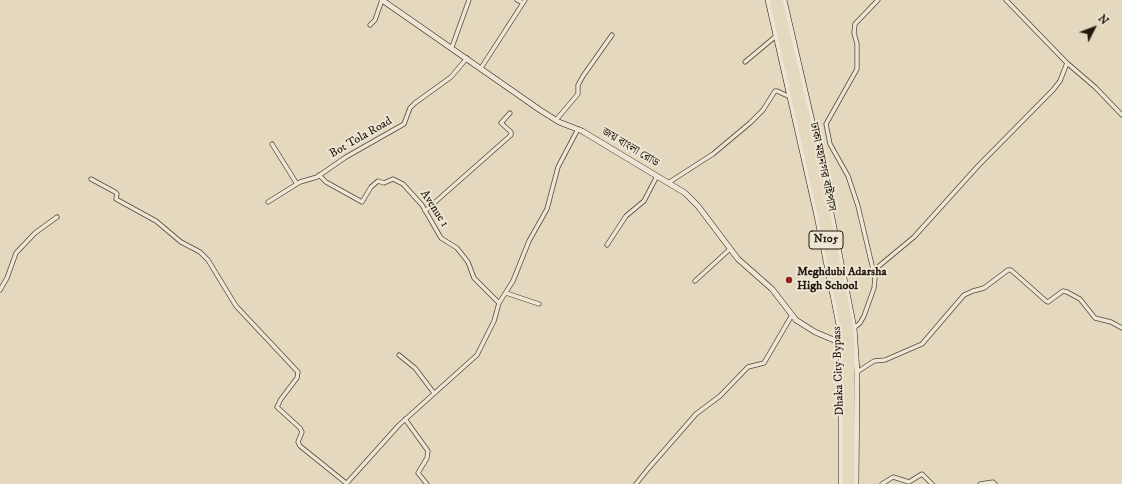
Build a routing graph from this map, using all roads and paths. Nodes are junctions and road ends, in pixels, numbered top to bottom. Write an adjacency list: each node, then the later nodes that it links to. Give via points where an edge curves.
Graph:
1 (382, 0): 11 (street, via 375,20); 14 (main road, জয় বাংলা রোড)
2 (469, 0): 14 (street)
3 (517, 0): 10 (street)
4 (768, 0): 13 (main road)
5 (773, 0): 53 (highway, ঢাকা মহানগর বাইপাস / N105, via 843,323)
6 (779, 0): 54 (highway, Dhaka City Bypass / N105, via 812,142 849,323)
7 (784, 0): 42 (main road, via 831,207)
8 (878, 0): 35 (street, via 855,24 857,69 826,124 830,144 848,176 858,206)
9 (1006, 0): 17 (street)
10 (524, 2): 18 (street)
11 (370, 25)
12 (612, 35): 22 (street, via 583,76 578,85 578,94)
13 (776, 36): 16 (street); 19 (main road)
14 (452, 47): 15 (main road, জয় বাংলা রোড)
15 (467, 58): 18 (main road, জয় বাংলা রোড); 25 (street, Bot Tola Road, via 451,77 410,108 404,124)
16 (745, 62)
17 (1067, 63): 21 (street); 35 (street, via 1060,81 1053,90 978,166 914,237)
18 (481, 68): 22 (main road, জয় বাংলা রোড)
19 (790, 98): 28 (street, via 775,91 763,110 750,123 712,154); 44 (main road, via 827,263)
20 (510, 113): 31 (street, via 500,123 511,132 511,135)
21 (1122, 115)
22 (556, 120): 23 (main road, জয় বাংলা রোড)
23 (578, 129): 26 (main road, জয় বাংলা রোড); 38 (street, via 558,167 547,209 527,244 516,275)
24 (272, 144): 29 (street)
25 (319, 175): 29 (street, Bot Tola Road); 31 (street, Avenue 1, via 328,184 362,202 377,182 396,180 411,192)
26 (657, 176): 28 (main road, জয় বাংলা রোড); 33 (street, via 644,201 626,216)
27 (91, 179): 49 (street, via 115,192 117,199 156,221 208,260 236,306 298,372 297,378 277,408 300,428 300,446)
28 (668, 183): 34 (main road, জয় বাংলা রোড, via 694,202)
29 (297, 184): 30 (street, Bot Tola Road)
30 (268, 202)
31 (425, 211): 39 (street, Avenue 1, via 441,238 457,248 468,262 474,278)
32 (57, 217): 37 (street, via 35,233 16,253)
33 (607, 245)
34 (730, 249): 36 (street); 41 (main road, জয় বাংলা রোড, via 772,289)
35 (873, 271): 42 (street, via 875,283 871,295 862,320)
36 (695, 281)
37 (0, 290)
38 (506, 293): 39 (street); 40 (street)
39 (499, 303): 47 (street, via 494,321 477,355)
40 (539, 304)
41 (792, 315): 44 (main road, জয় বাংলা রোড, via 804,326); 51 (street, via 764,363 748,367 720,396 696,414)
42 (854, 328): 46 (main road)
43 (1122, 328): 46 (street, via 1095,318 1080,299 1066,292 1063,291 1046,301 1008,270 984,288 964,296 922,344 890,358 874,361)
44 (840, 343): 52 (main road)
45 (399, 355): 47 (street, via 415,368)
46 (857, 372): 55 (main road)
47 (434, 393): 48 (street)
48 (405, 419): 49 (street); 50 (street, via 428,451 418,473)
49 (346, 484)
50 (427, 484)
51 (636, 484)
52 (841, 484)
53 (846, 484)
54 (852, 484)
55 (856, 484)
56 (882, 484): 57 (street, via 893,477 909,482 922,474)
57 (932, 484)
58 (980, 484): 59 (street)
59 (995, 484)

